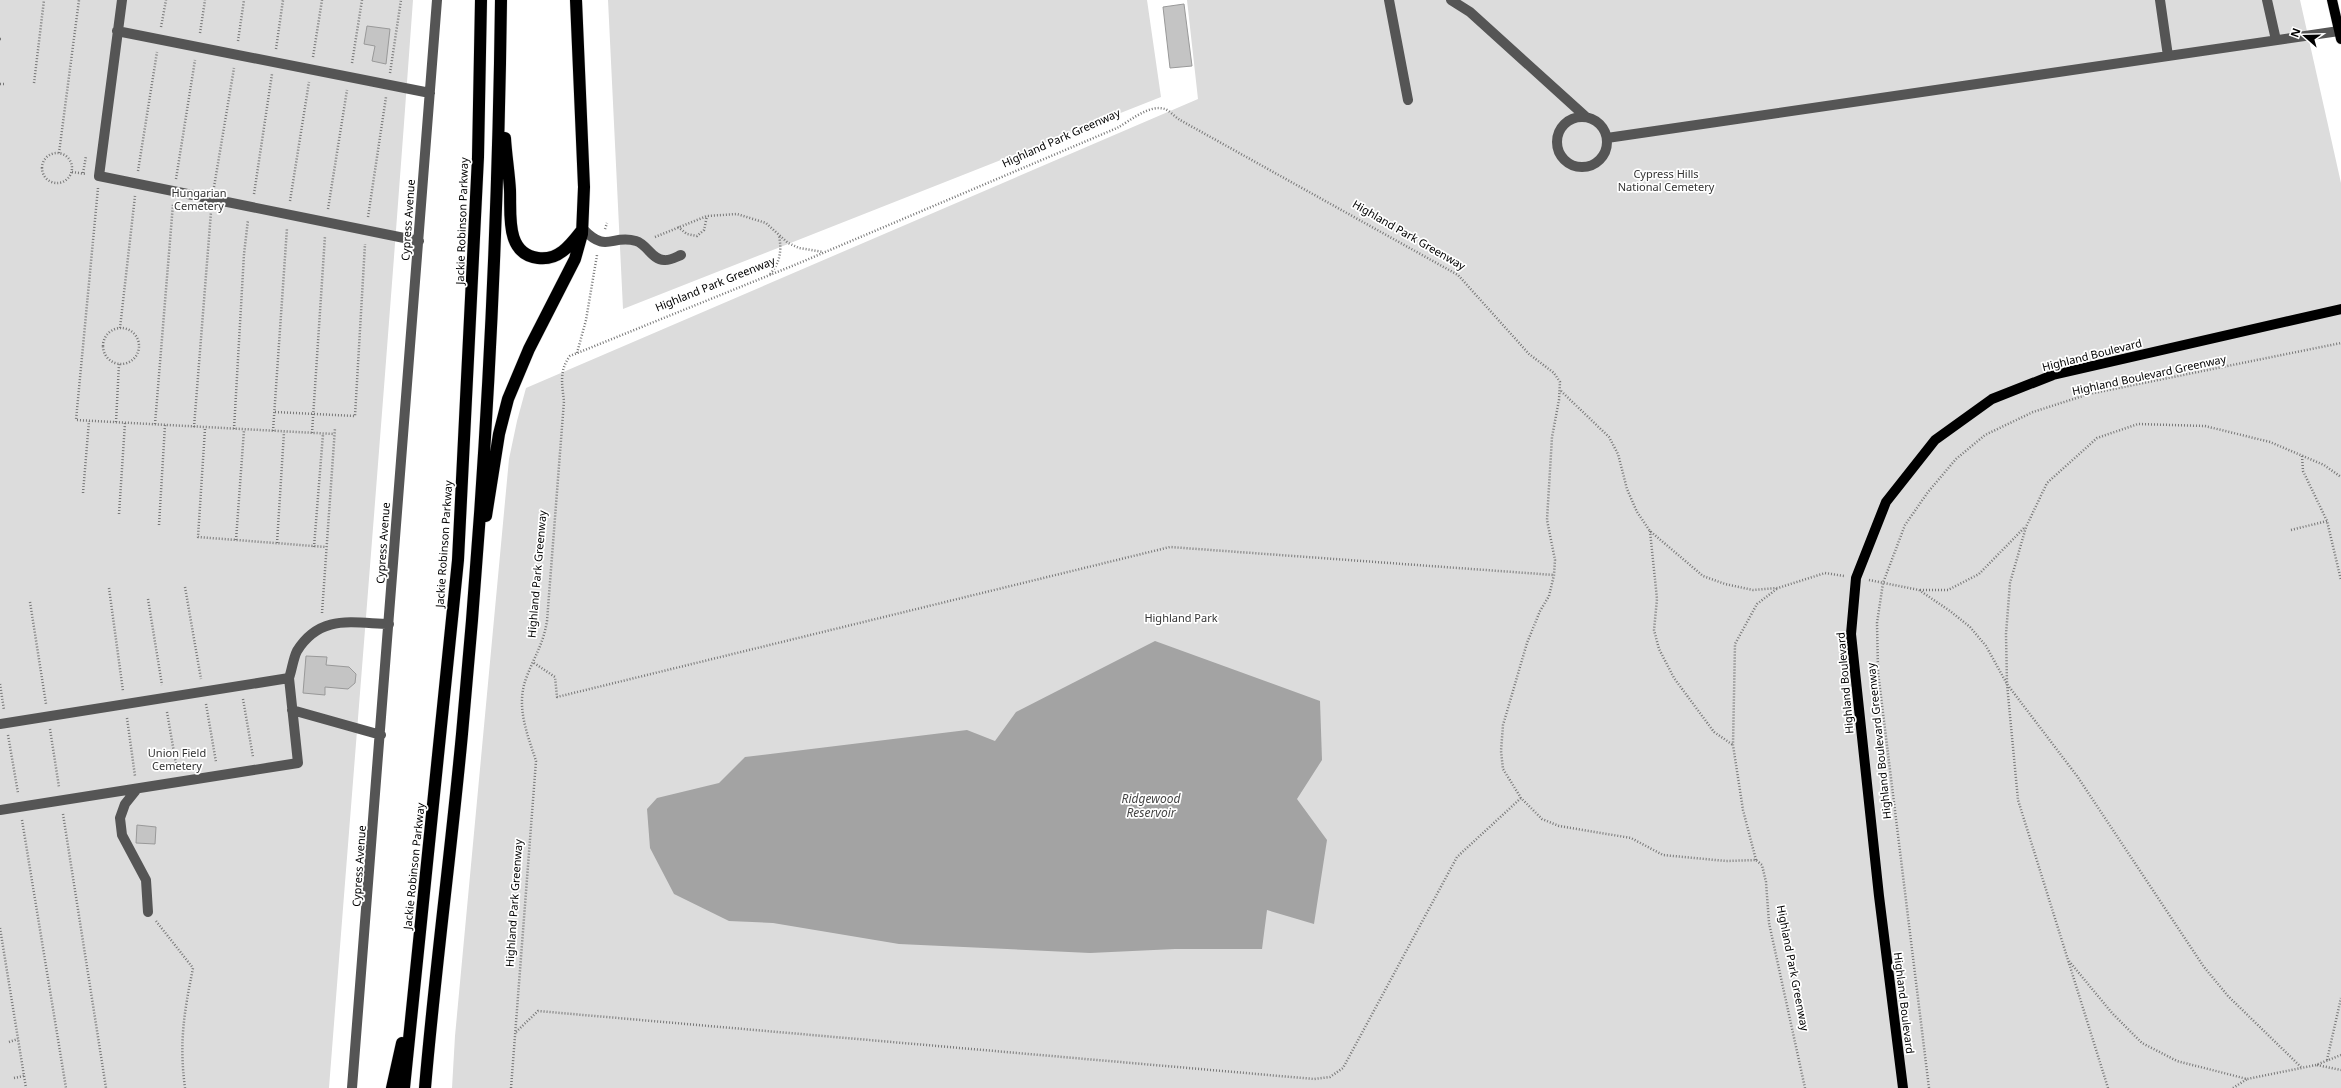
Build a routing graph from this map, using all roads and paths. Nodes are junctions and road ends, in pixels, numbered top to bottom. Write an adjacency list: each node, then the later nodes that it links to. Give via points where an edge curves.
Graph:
1 (44, 0): 28 (path)
2 (80, 0): 37 (path)
3 (122, 0): 19 (street)
4 (166, 0): 21 (path)
5 (205, 0): 23 (path)
6 (284, 0): 25 (path)
7 (322, 0): 26 (path)
8 (362, 0): 27 (path)
9 (402, 0): 31 (path)
10 (437, 0): 33 (street, Cypress Avenue)
11 (481, 0): 128 (highway, Jackie Robinson Parkway, via 477,172 458,560)
12 (501, 0): 32 (highway)
13 (576, 0): 46 (highway, via 584,187)
14 (1389, 0): 34 (street)
15 (1451, 0): 35 (street, via 1470,12)
16 (2160, 0): 24 (street)
17 (2267, 0): 22 (street)
18 (2332, 0): 20 (main road)
19 (117, 31): 21 (street); 38 (street)
20 (2340, 35): 22 (street)
21 (159, 39): 23 (street); 39 (path)
22 (2276, 40): 24 (street)
23 (197, 47): 25 (street); 40 (path)
24 (2168, 56): 36 (street)
25 (274, 62): 26 (street); 41 (path)
26 (311, 69): 27 (street); 42 (path)
27 (350, 77): 31 (street); 44 (path)
28 (34, 83)
29 (0, 84): 30 (path)
30 (6, 84)
31 (388, 85): 33 (street); 47 (path)
32 (500, 89): 46 (highway, via 510,189 510,222 515,242 528,256 550,258 564,250); 92 (highway, via 492,336)
33 (430, 93): 49 (street, Cypress Avenue)
34 (1408, 100)
35 (1586, 117): 36 (street, via 1600,124); 36 (street, via 1570,120 1559,133 1558,149 1568,162 1584,167 1599,160 1604,154)
36 (1607, 138)
37 (59, 153): 37 (path, via 49,155 43,163 44,177 52,183 67,180 72,172 71,162)
38 (99, 176): 39 (street); 63 (path, via 76,420)
39 (136, 183): 40 (street); 56 (path)
40 (174, 191): 41 (street); 66 (path)
41 (251, 206): 42 (street); 70 (path, via 244,254)
42 (288, 213): 44 (street); 61 (path)
43 (707, 216): 45 (path); 45 (path, via 704,230 697,236 687,234); 48 (path, via 737,214 757,219 766,223)
44 (326, 221): 47 (street); 62 (path)
45 (678, 227): 50 (path, via 658,236)
46 (582, 229): 50 (street, via 601,243); 92 (highway, via 580,247 575,259 527,354 508,399 499,434)
47 (366, 230): 49 (street); 62 (path, via 354,416)
48 (779, 235): 51 (path, via 798,248); 54 (path, via 778,263)
49 (419, 241): 101 (street, Cypress Avenue)
50 (637, 241): 53 (street, via 648,248 656,258 664,260)
51 (823, 252): 54 (path, Highland Park Greenway); 60 (path, Highland Park Greenway, via 1117,128 1152,108 1166,109 1180,120 1458,275 1529,354 1554,373 1560,382)
52 (597, 255): 58 (path, via 586,320)
53 (681, 255)
54 (769, 275): 58 (path, Highland Park Greenway)
55 (2341, 310): 151 (main road, Highland Boulevard, via 2053,375 1992,399 1935,440 1886,502 1856,578 1851,634)
56 (120, 328): 59 (path, via 107,334 102,346 106,357); 59 (path, via 135,334 139,345 132,361)
57 (2341, 343): 94 (path, Highland Boulevard Greenway, via 2089,394 2032,412 1985,435 1956,459 1905,525)
58 (576, 354): 103 (path, Highland Park Greenway, via 564,363 562,373 564,401 546,621 544,640)
59 (119, 364): 64 (path)
60 (1561, 391): 85 (path, via 1609,437 1618,454 1627,489 1637,512); 91 (path, via 1552,437 1547,520 1555,560)
61 (274, 412): 62 (path); 72 (path)
62 (313, 413): 74 (path)
63 (89, 421): 64 (path); 79 (path)
64 (116, 422): 65 (path)
65 (125, 423): 66 (path); 80 (path)
66 (155, 424): 67 (path)
67 (165, 425): 70 (path); 82 (path)
68 (335, 428): 76 (path)
69 (205, 429): 86 (path, via 198,537)
70 (234, 429): 71 (path)
71 (244, 430): 72 (path); 86 (path)
72 (273, 431): 73 (path)
73 (284, 432): 74 (path); 87 (path)
74 (312, 433): 75 (path)
75 (323, 434): 76 (path); 88 (path)
76 (334, 434): 89 (path)
77 (2302, 456): 78 (path, via 2324,465); 81 (path, via 2303,471); 83 (path, via 2270,442 2205,426 2138,424 2097,438 2047,483)
78 (2341, 477)
79 (83, 493)
80 (119, 514)
81 (2327, 521): 84 (path); 93 (path)
82 (160, 525)
83 (2026, 527): 98 (path, via 2006,550 1979,574 1948,590); 106 (path, via 2010,583 2006,634)
84 (2291, 530)
85 (1650, 531): 97 (path, via 1703,576 1753,590); 115 (path, via 1657,599 1654,630 1659,649 1674,678 1714,732)
86 (236, 540): 87 (path)
87 (277, 544): 88 (path)
88 (314, 547): 89 (path)
89 (326, 547): 102 (path)
90 (1830, 574): 97 (path, via 1805,578)
91 (1554, 575): 103 (path, via 1170,547 557,697 555,677); 120 (path, via 1549,596 1527,644 1503,725 1503,769)
92 (475, 576): 148 (highway, via 462,734)
93 (2341, 580)
94 (1883, 583): 98 (path); 152 (path, Highland Boulevard Greenway, via 1877,622 1878,672)
95 (185, 587): 108 (path)
96 (108, 588): 110 (path)
97 (1778, 588): 115 (path, Highland Park Greenway, via 1758,604 1735,644)
98 (1919, 590): 106 (path, via 1950,610 1970,627 1986,646)
99 (148, 598): 109 (path)
100 (30, 602): 112 (path)
101 (389, 624): 102 (street, via 338,622); 114 (street, Cypress Avenue)
102 (322, 627): 104 (street, via 310,635 296,652)
103 (534, 663): 130 (path, Highland Park Greenway, via 527,676 521,699 524,724 536,761)
104 (289, 678): 107 (street); 111 (street)
105 (0, 684): 113 (path)
106 (2007, 684): 127 (path, via 2018,800); 136 (path, via 2076,776 2204,967 2228,996)
107 (241, 686): 108 (street); 116 (path)
108 (203, 692): 109 (street); 117 (path)
109 (164, 698): 110 (street); 118 (path)
110 (125, 704): 112 (street); 119 (path)
111 (292, 710): 114 (street); 116 (street, via 298,763)
112 (48, 716): 113 (street); 121 (path)
113 (3, 723): 122 (path)
114 (381, 735): 145 (street, Cypress Avenue)
115 (1733, 745): 124 (path, Highland Park Greenway, via 1743,810)
116 (255, 770): 117 (street)
117 (219, 776): 118 (street)
118 (180, 782): 119 (street)
119 (137, 788): 121 (street); 125 (street, via 125,804 120,818 122,835 146,880)
120 (1521, 798): 124 (path, via 1542,819 1559,826 1631,838 1663,855); 130 (path, via 1457,857 1343,1068 1330,1077 1314,1078 538,1011)
121 (61, 801): 122 (street); 143 (path)
122 (20, 807): 123 (street); 142 (path)
123 (0, 810)
124 (1756, 860): 150 (path, Highland Park Greenway, via 1762,865 1766,882 1769,923)
125 (148, 912): 144 (path, via 193,968 183,1018 181,1060)
126 (0, 928): 131 (path)
127 (2068, 960): 140 (path, via 2112,1013 2142,1043 2177,1061); 153 (path)
128 (414, 987): 146 (highway); 147 (highway, Jackie Robinson Parkway)
129 (2341, 998): 134 (path)
130 (516, 1032): 149 (path, Highland Park Greenway)
131 (18, 1039): 132 (path); 138 (path)
132 (9, 1042)
133 (2341, 1055): 134 (path)
134 (2327, 1060): 135 (path)
135 (2316, 1065): 136 (path); 137 (path)
136 (2301, 1067): 140 (path)
137 (2341, 1070)
138 (24, 1076): 139 (path); 141 (path)
139 (14, 1078)
140 (2247, 1079): 154 (path)
141 (26, 1088)
142 (66, 1088)
143 (106, 1088)
144 (185, 1088)
145 (352, 1088)
146 (392, 1088)
147 (404, 1088)
148 (425, 1088)
149 (511, 1088)
150 (1805, 1088)
151 (1903, 1088)
152 (1929, 1088)
153 (2108, 1088)
154 (2233, 1088)

